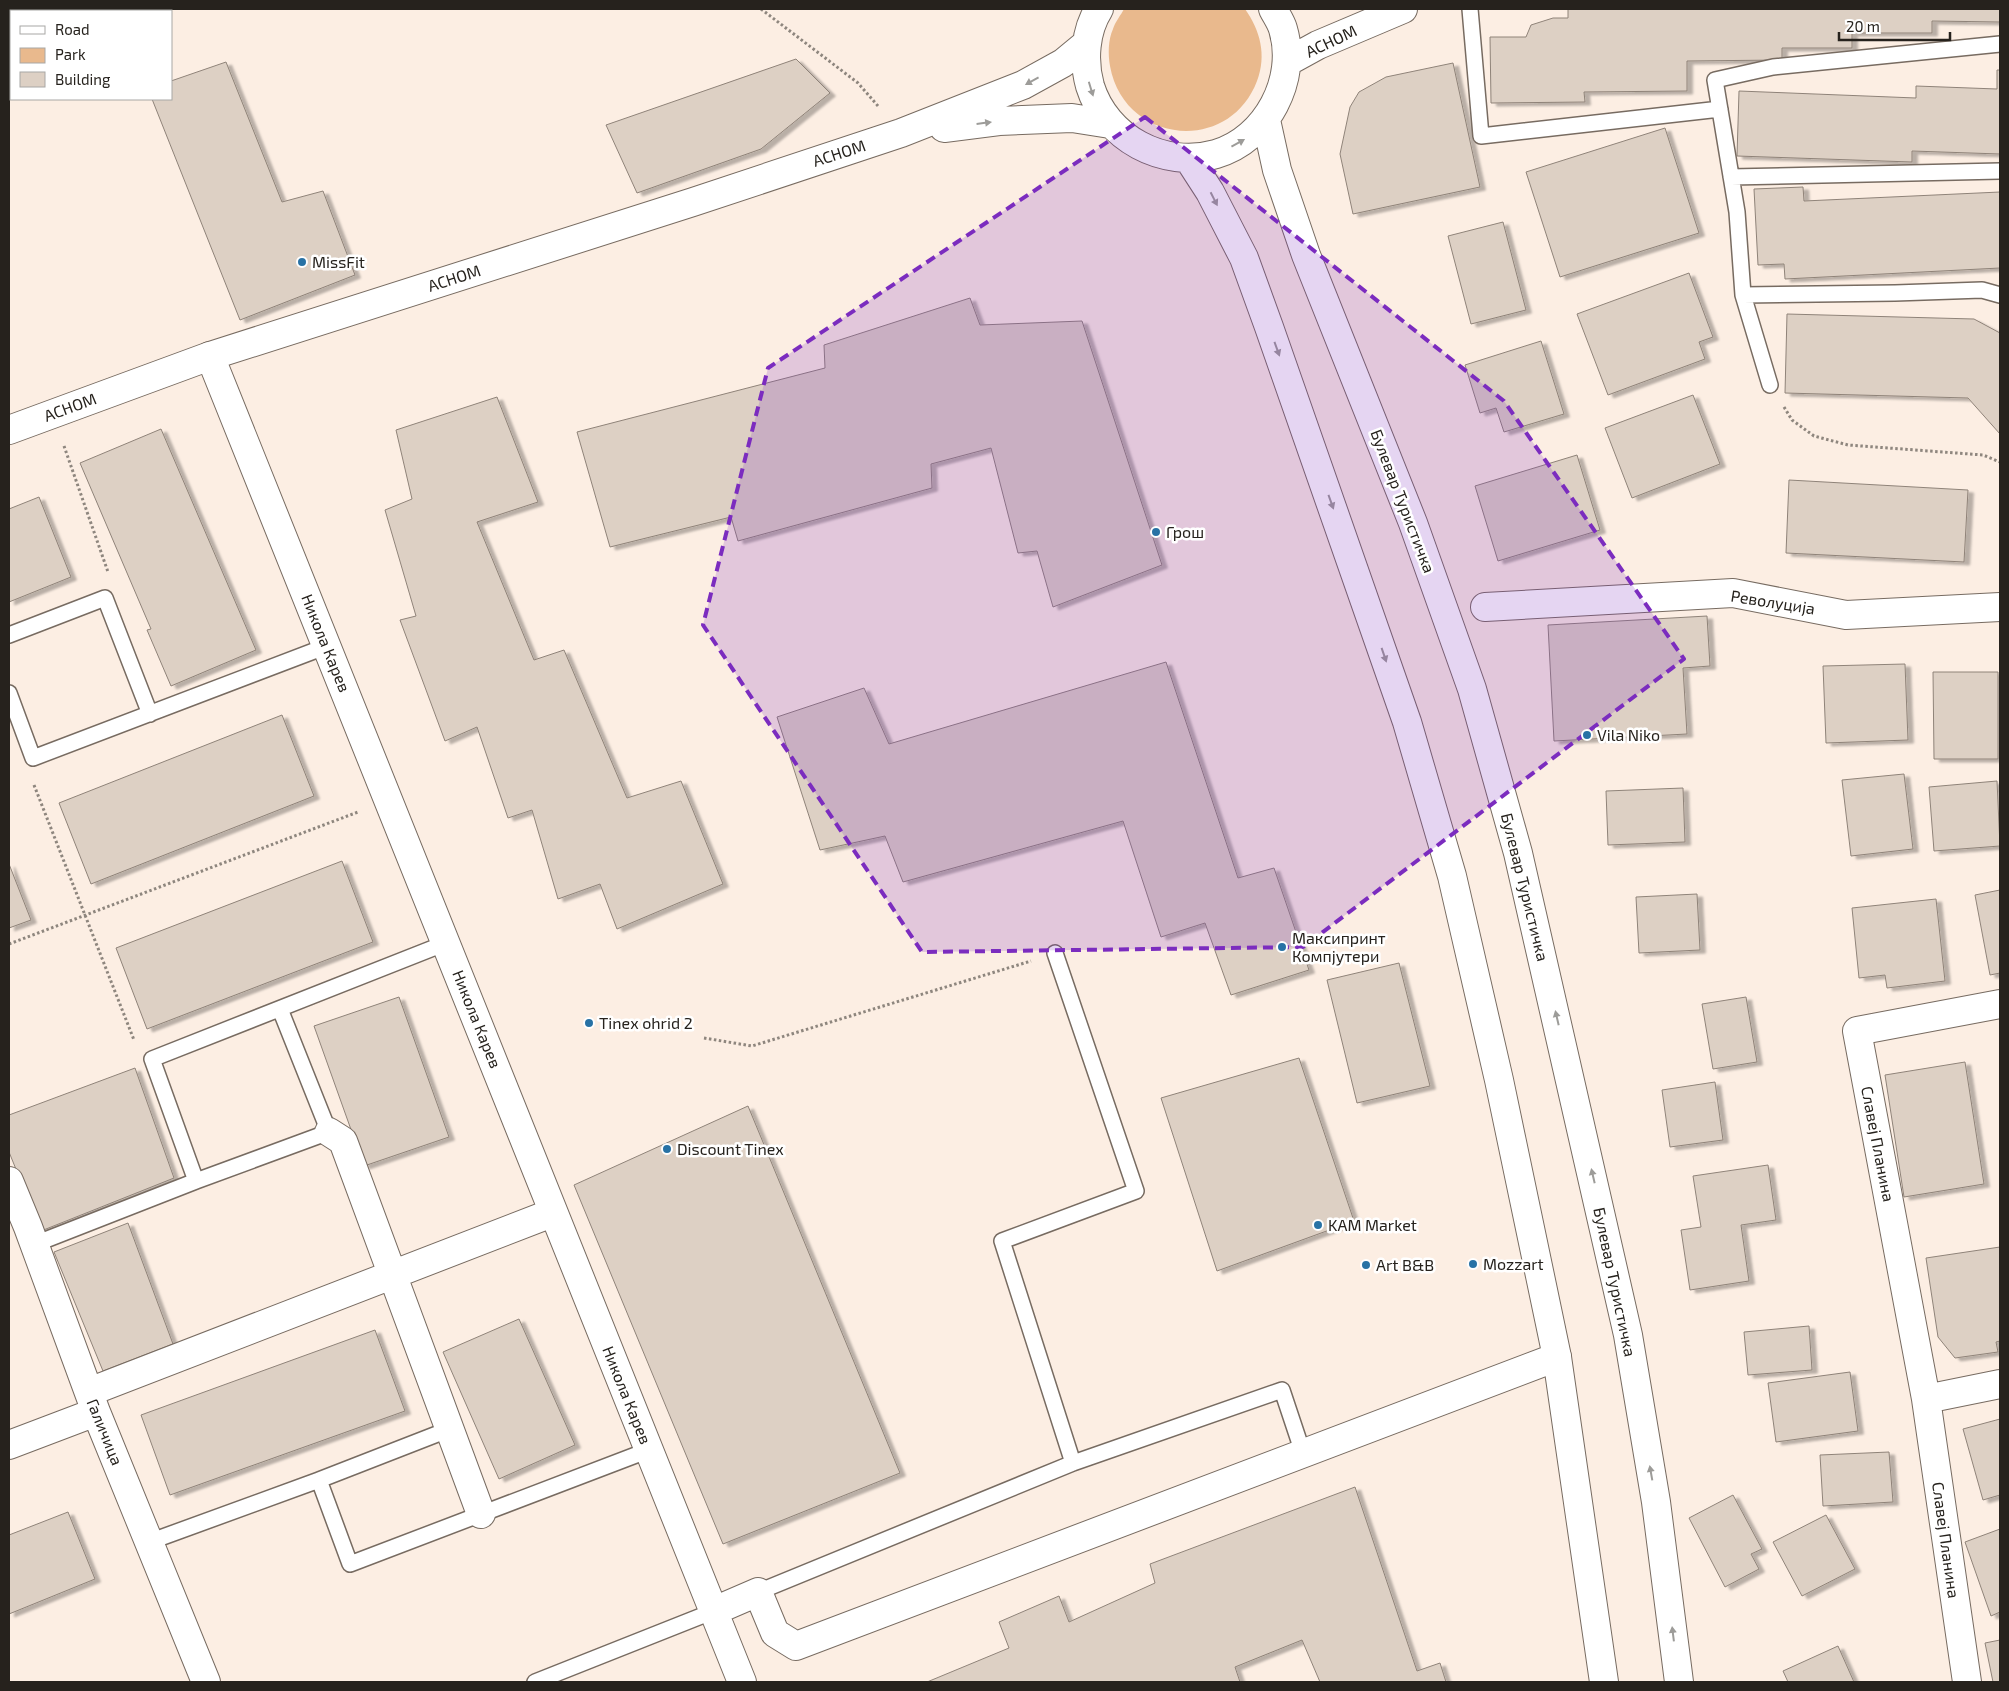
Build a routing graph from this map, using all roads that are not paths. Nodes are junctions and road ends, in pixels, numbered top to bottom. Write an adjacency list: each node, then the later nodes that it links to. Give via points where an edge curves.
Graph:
1 (1099, 9): 5 (street)
2 (1273, 9): 7 (street, via 1283,30)
3 (1403, 9): 7 (street, АСНОМ, via 1318,44)
4 (1470, 9): 8 (lane, via 1481,136)
5 (1086, 44): 10 (street, one-way to 10, via 1086,73 1094,100); 11 (street, АСНОМ, one-way to 11, via 1063,64 1023,86)
6 (2000, 44): 8 (lane, via 1773,66 1715,80)
7 (1287, 62): 9 (street, via 1281,93)
8 (1720, 109): 14 (lane)
9 (1266, 120): 12 (street, one-way to 9, via 1217,154 1244,140); 54 (street, Булевар Туристичка, one-way to 9, via 1656,1502 1628,1335 1518,853 1472,689 1413,523 1306,255 1277,170)
10 (1110, 124): 11 (street, АСНОМ, one-way to 10, via 999,121 1072,118); 12 (street, via 1132,142 1159,155)
11 (901, 133): 17 (street, АСНОМ)
12 (1188, 158): 36 (street, one-way to 36, via 1210,192 1244,258 1407,722 1452,876)
13 (2000, 171): 14 (lane)
14 (1731, 177): 15 (lane, via 1737,212)
15 (1742, 295): 16 (lane, via 1982,290); 18 (lane)
16 (2000, 295)
17 (210, 356): 19 (street, АСНОМ); 23 (street, Никола Карев)
18 (1770, 385)
19 (9, 430)
20 (1485, 607): 21 (street, Револуција, via 1734,593 1846,614)
21 (2000, 607)
22 (9, 635): 25 (lane, via 105,598)
23 (327, 646): 25 (lane); 26 (street, Никола Карев)
24 (9, 693): 25 (lane, via 33,758)
25 (150, 714)
26 (446, 943): 29 (lane); 33 (street, Никола Карев)
27 (1055, 953): 44 (lane, via 1136,1191 1002,1241)
28 (2000, 1004): 38 (street, Славеј Планина, via 1858,1031)
29 (280, 1009): 30 (lane); 32 (lane, via 152,1059)
30 (329, 1132): 32 (lane); 35 (street, via 343,1141)
31 (9, 1181): 34 (street, Галичица)
32 (196, 1181): 34 (lane)
33 (552, 1213): 35 (street); 42 (street, Никола Карев)
34 (34, 1244): 39 (street, Галичица)
35 (392, 1275): 39 (street); 40 (street)
36 (1557, 1357): 43 (street); 53 (street)
37 (2000, 1384): 38 (street)
38 (1926, 1399): 55 (street, Славеј Планина)
39 (93, 1402): 41 (street); 47 (street, Галичица)
40 (450, 1430): 45 (lane); 46 (street)
41 (9, 1445)
42 (649, 1450): 46 (lane); 49 (street, Никола Карев)
43 (1303, 1453): 44 (lane, via 1282,1390); 48 (street, via 796,1646 775,1633)
44 (1073, 1463): 48 (lane)
45 (319, 1480): 46 (lane, via 350,1564); 47 (lane)
46 (481, 1514)
47 (149, 1542): 50 (street, Галичица)
48 (758, 1592): 49 (street)
49 (714, 1611): 51 (lane); 52 (street, Никола Карев)
50 (200, 1680)
51 (535, 1682)
52 (742, 1682)
53 (1604, 1682)
54 (1679, 1682)
55 (1967, 1682)

